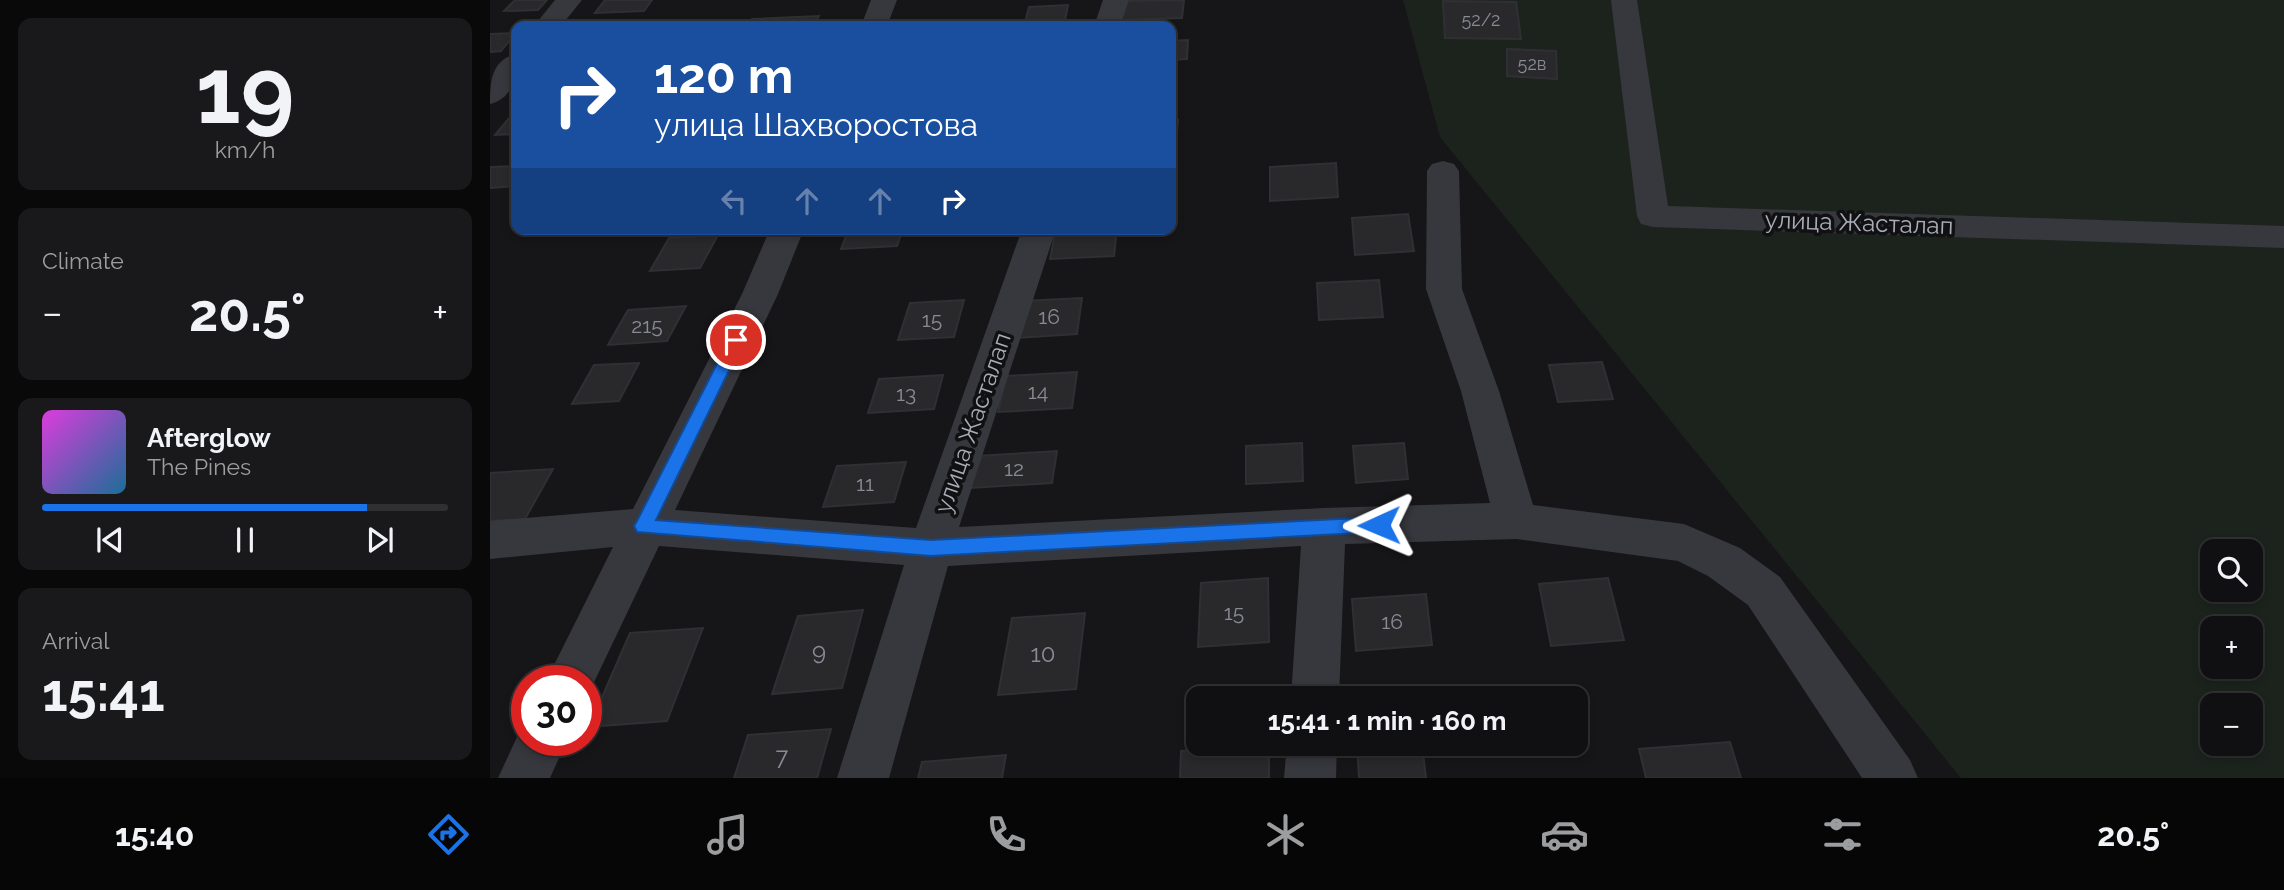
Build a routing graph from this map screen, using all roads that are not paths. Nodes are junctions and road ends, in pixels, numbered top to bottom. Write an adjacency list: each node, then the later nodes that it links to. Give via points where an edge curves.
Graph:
1 (569, 0): 5 (street)
2 (884, 0): 6 (street)
3 (1116, 0): 7 (street)
4 (1624, 0): 13 (street, улица Жасталап, via 1653,216)
5 (551, 21)
6 (876, 21)
7 (1109, 21)
8 (511, 68): 9 (street)
9 (490, 95)
10 (1443, 171): 14 (street, via 1444,289 1480,391)
11 (785, 235): 15 (street, via 760,294)
12 (1037, 235): 18 (street, улица Жасталап)
13 (2284, 237)
14 (1516, 522): 16 (street); 26 (street, via 1684,543 1724,562 1763,591)
15 (643, 526): 17 (street); 18 (street); 19 (street)
16 (1324, 526): 18 (street); 20 (street)
17 (490, 540)
18 (931, 548): 24 (street, улица Жасталап)
19 (578, 665)
20 (1316, 686)
21 (534, 756): 23 (street)
22 (1311, 756): 25 (street)
23 (524, 778)
24 (863, 778)
25 (1310, 778)
26 (1892, 778)

